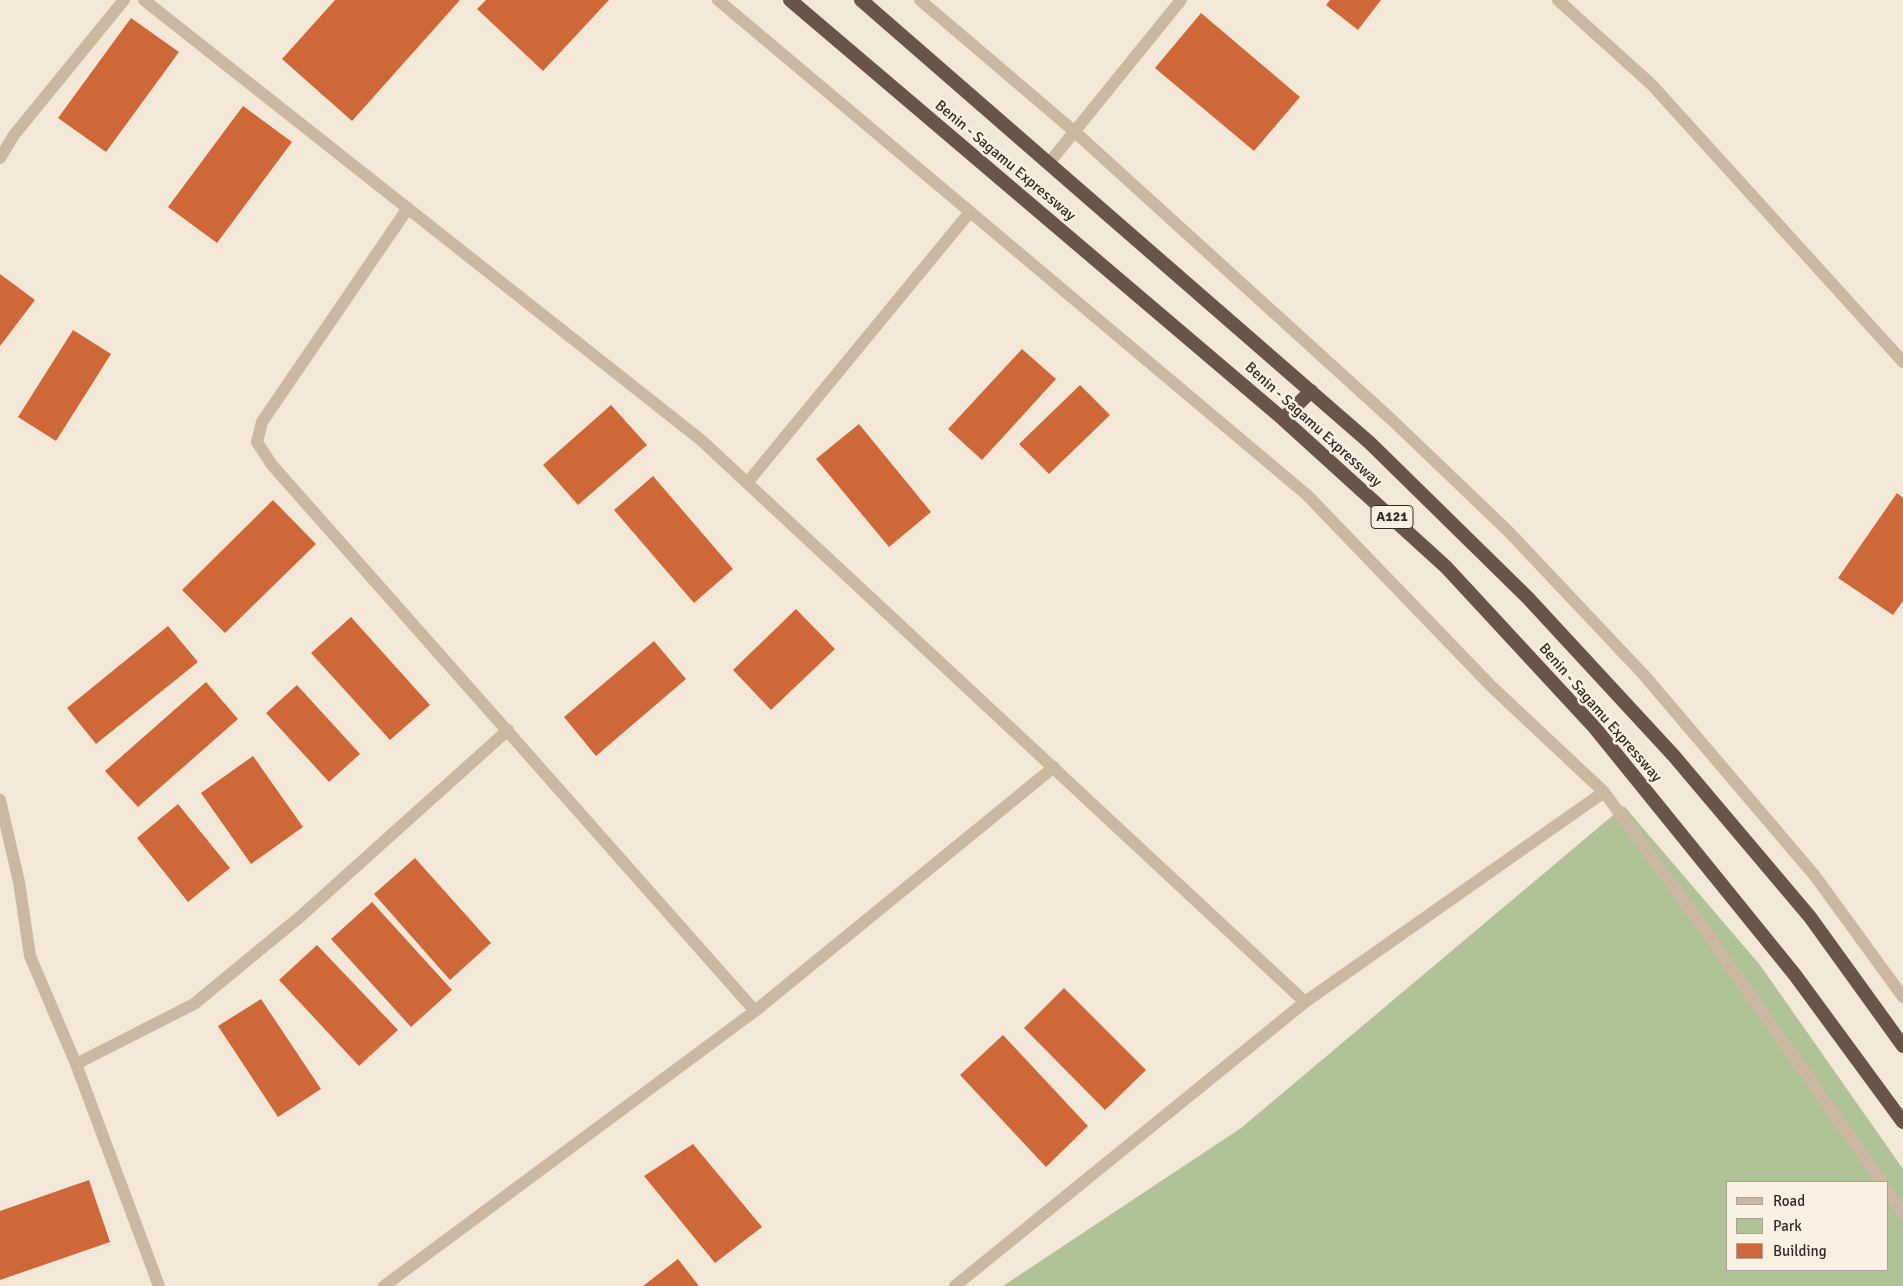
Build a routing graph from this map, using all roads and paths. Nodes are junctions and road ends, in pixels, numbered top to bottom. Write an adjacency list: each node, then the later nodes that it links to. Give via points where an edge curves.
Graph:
1 (124, 0): 10 (street, via 14,135)
2 (144, 0): 12 (street)
3 (718, 0): 13 (street)
4 (790, 0): 16 (highway, Benin - Sagamu Expressway / A121)
5 (861, 0): 11 (highway, A121)
6 (920, 0): 9 (street)
7 (1181, 0): 9 (street)
8 (1558, 0): 14 (street, via 1652,84)
9 (1075, 132): 11 (street); 22 (street, via 1384,413 1508,531 1644,675 1815,876)
10 (0, 158)
11 (1049, 163): 15 (highway, A121)
12 (408, 208): 17 (street, via 701,440); 18 (street, via 262,422 257,442 272,465)
13 (970, 212): 17 (street); 20 (street, via 1307,495 1492,688)
14 (1903, 362)
15 (1311, 391): 16 (highway); 25 (highway, A121, via 1370,443 1528,598 1674,756 1810,917)
16 (1283, 419): 27 (highway, Benin - Sagamu Expressway / A121, via 1446,566 1595,728 1795,975)
17 (747, 483): 19 (street)
18 (508, 730): 24 (street); 26 (street, via 301,916 194,1004)
19 (1054, 767): 23 (street); 24 (street)
20 (1604, 792): 23 (street); 28 (street)
21 (0, 800): 26 (street, via 19,882 30,956)
22 (1903, 996)
23 (1305, 1002): 33 (street)
24 (755, 1011): 32 (street)
25 (1903, 1046)
26 (76, 1064): 31 (street)
27 (1903, 1122)
28 (1881, 1181)
29 (1888, 1192): 30 (street)
30 (1903, 1214)
31 (159, 1286)
32 (384, 1286)
33 (955, 1286)

